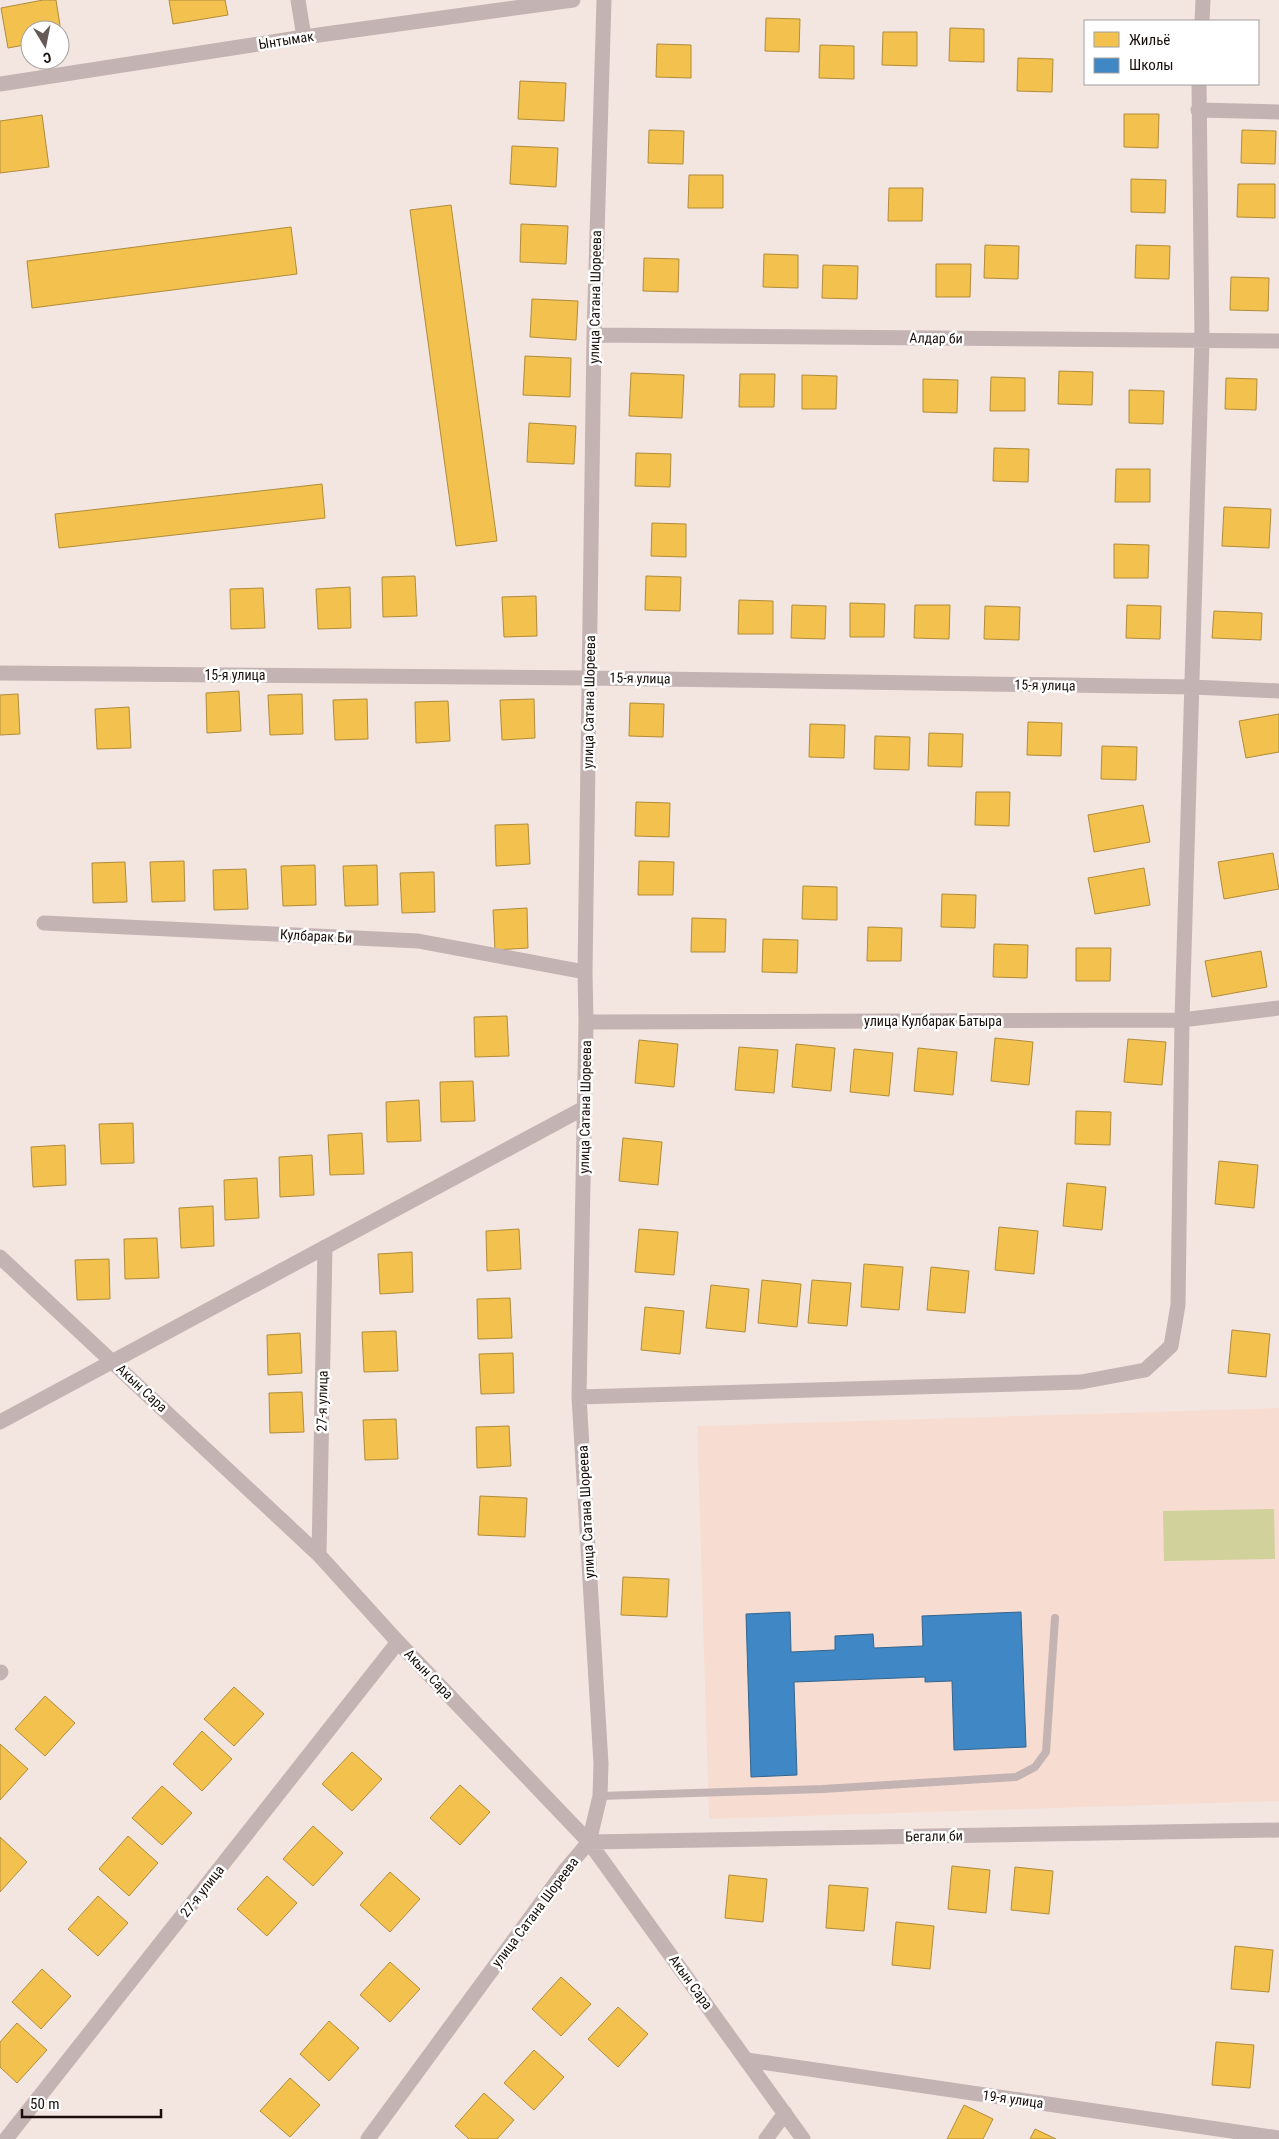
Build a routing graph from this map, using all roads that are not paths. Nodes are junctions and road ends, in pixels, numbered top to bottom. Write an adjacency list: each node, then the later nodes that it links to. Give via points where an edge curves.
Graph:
1 (298, 0): 6 (street)
2 (573, 0): 6 (street, Ынтымак)
3 (604, 0): 11 (street, улица Сатана Шореева)
4 (1203, 0): 5 (street)
5 (1202, 20)
6 (304, 37): 7 (street, Ынтымак)
7 (0, 84)
8 (1199, 85): 9 (street)
9 (1198, 110): 10 (street); 12 (street, via 1202,168)
10 (1279, 112)
11 (594, 335): 12 (street, Алдар би); 15 (street, улица Сатана Шореева)
12 (1202, 341): 13 (street, Алдар би); 16 (street)
13 (1279, 341)
14 (0, 673): 15 (street, 15-я улица)
15 (590, 678): 16 (street, 15-я улица); 19 (street, улица Сатана Шореева)
16 (1193, 687): 17 (street, 15-я улица); 21 (street)
17 (1279, 692)
18 (44, 923): 19 (street, Кулбарак Би, via 418,941)
19 (585, 972): 22 (street, улица Сатана Шореева)
20 (1279, 1008): 21 (street, улица Кулбарак Батыра)
21 (1182, 1020): 22 (street, улица Кулбарак Батыра); 27 (street, via 1178,1305 1171,1346 1145,1370 1080,1382)
22 (586, 1022): 23 (street, улица Сатана Шореева)
23 (584, 1108): 24 (street); 27 (street, улица Сатана Шореева)
24 (325, 1247): 26 (street); 29 (street, 27-я улица)
25 (0, 1257): 26 (street, Акын Сара)
26 (113, 1361): 28 (street); 29 (street, Акын Сара)
27 (579, 1397): 32 (street, улица Сатана Шореева, via 601,1764)
28 (0, 1422)
29 (319, 1555): 31 (street, Акын Сара)
30 (1055, 1618): 32 (lane, via 1046,1752 1035,1767 1016,1777 822,1789)
31 (398, 1642): 34 (street, Акын Сара); 38 (street, 27-я улица)
32 (600, 1796): 34 (street, улица Сатана Шореева)
33 (1279, 1830): 34 (street, Бегали би)
34 (589, 1842): 35 (street, Акын Сара); 39 (street, улица Сатана Шореева)
35 (748, 2060): 36 (street, Акын Сара); 37 (street, 19-я улица)
36 (785, 2113): 40 (street); 41 (street, Акын Сара)
37 (1279, 2138)
38 (6, 2139)
39 (368, 2139)
40 (766, 2139)
41 (803, 2139)

